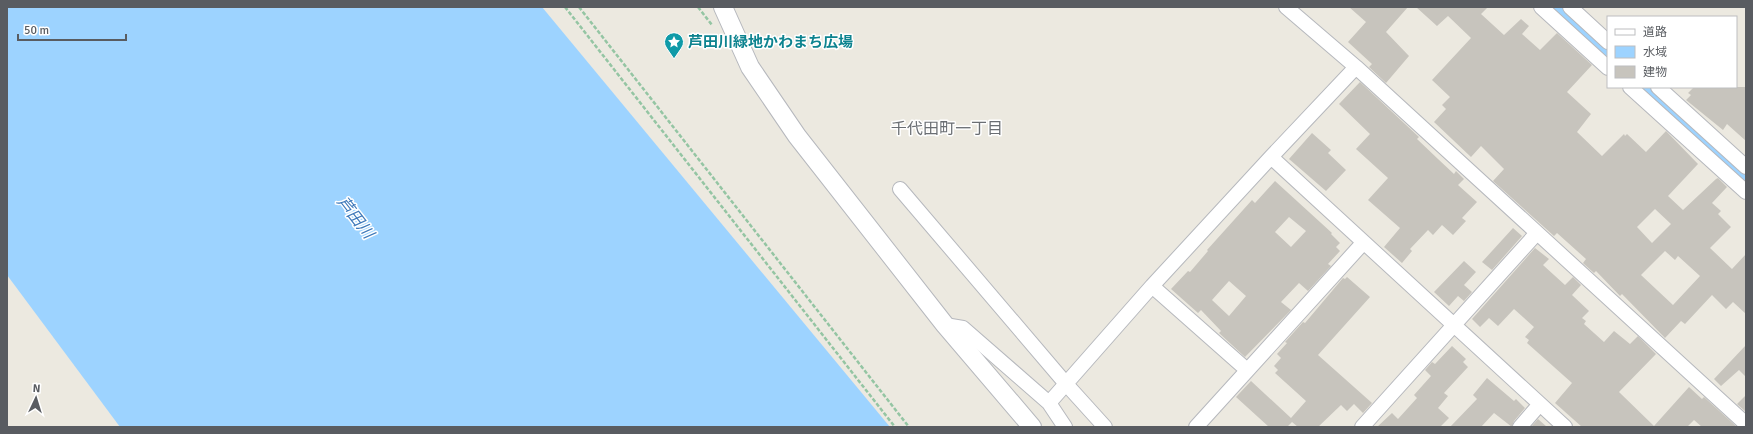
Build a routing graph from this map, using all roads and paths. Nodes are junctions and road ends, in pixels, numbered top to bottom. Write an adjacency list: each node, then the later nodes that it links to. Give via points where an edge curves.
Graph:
1 (565, 7): 26 (path)
2 (579, 7): 27 (path)
3 (723, 7): 19 (street, via 750,67 797,136)
4 (1286, 7): 8 (street)
5 (1541, 7): 9 (street)
6 (1570, 7): 7 (street)
7 (1607, 41)
8 (1356, 67): 12 (street); 16 (street)
9 (1607, 67)
10 (1631, 88): 15 (street)
11 (1659, 88): 13 (street)
12 (1270, 157): 17 (street); 18 (street)
13 (1746, 167)
14 (900, 189): 22 (street)
15 (1746, 192)
16 (1536, 234): 20 (street); 25 (street)
17 (1363, 242): 20 (street); 21 (street)
18 (1152, 286): 21 (street); 22 (street)
19 (945, 325): 23 (street, via 963,328); 28 (street)
20 (1454, 326): 24 (street); 32 (street)
21 (1247, 370): 31 (street)
22 (1067, 385): 23 (street); 30 (street)
23 (1049, 403): 29 (street)
24 (1540, 404): 33 (street); 34 (street)
25 (1746, 424)
26 (895, 427)
27 (909, 427)
28 (1032, 427)
29 (1065, 427)
30 (1106, 427)
31 (1196, 427)
32 (1362, 427)
33 (1520, 427)
34 (1565, 427)

